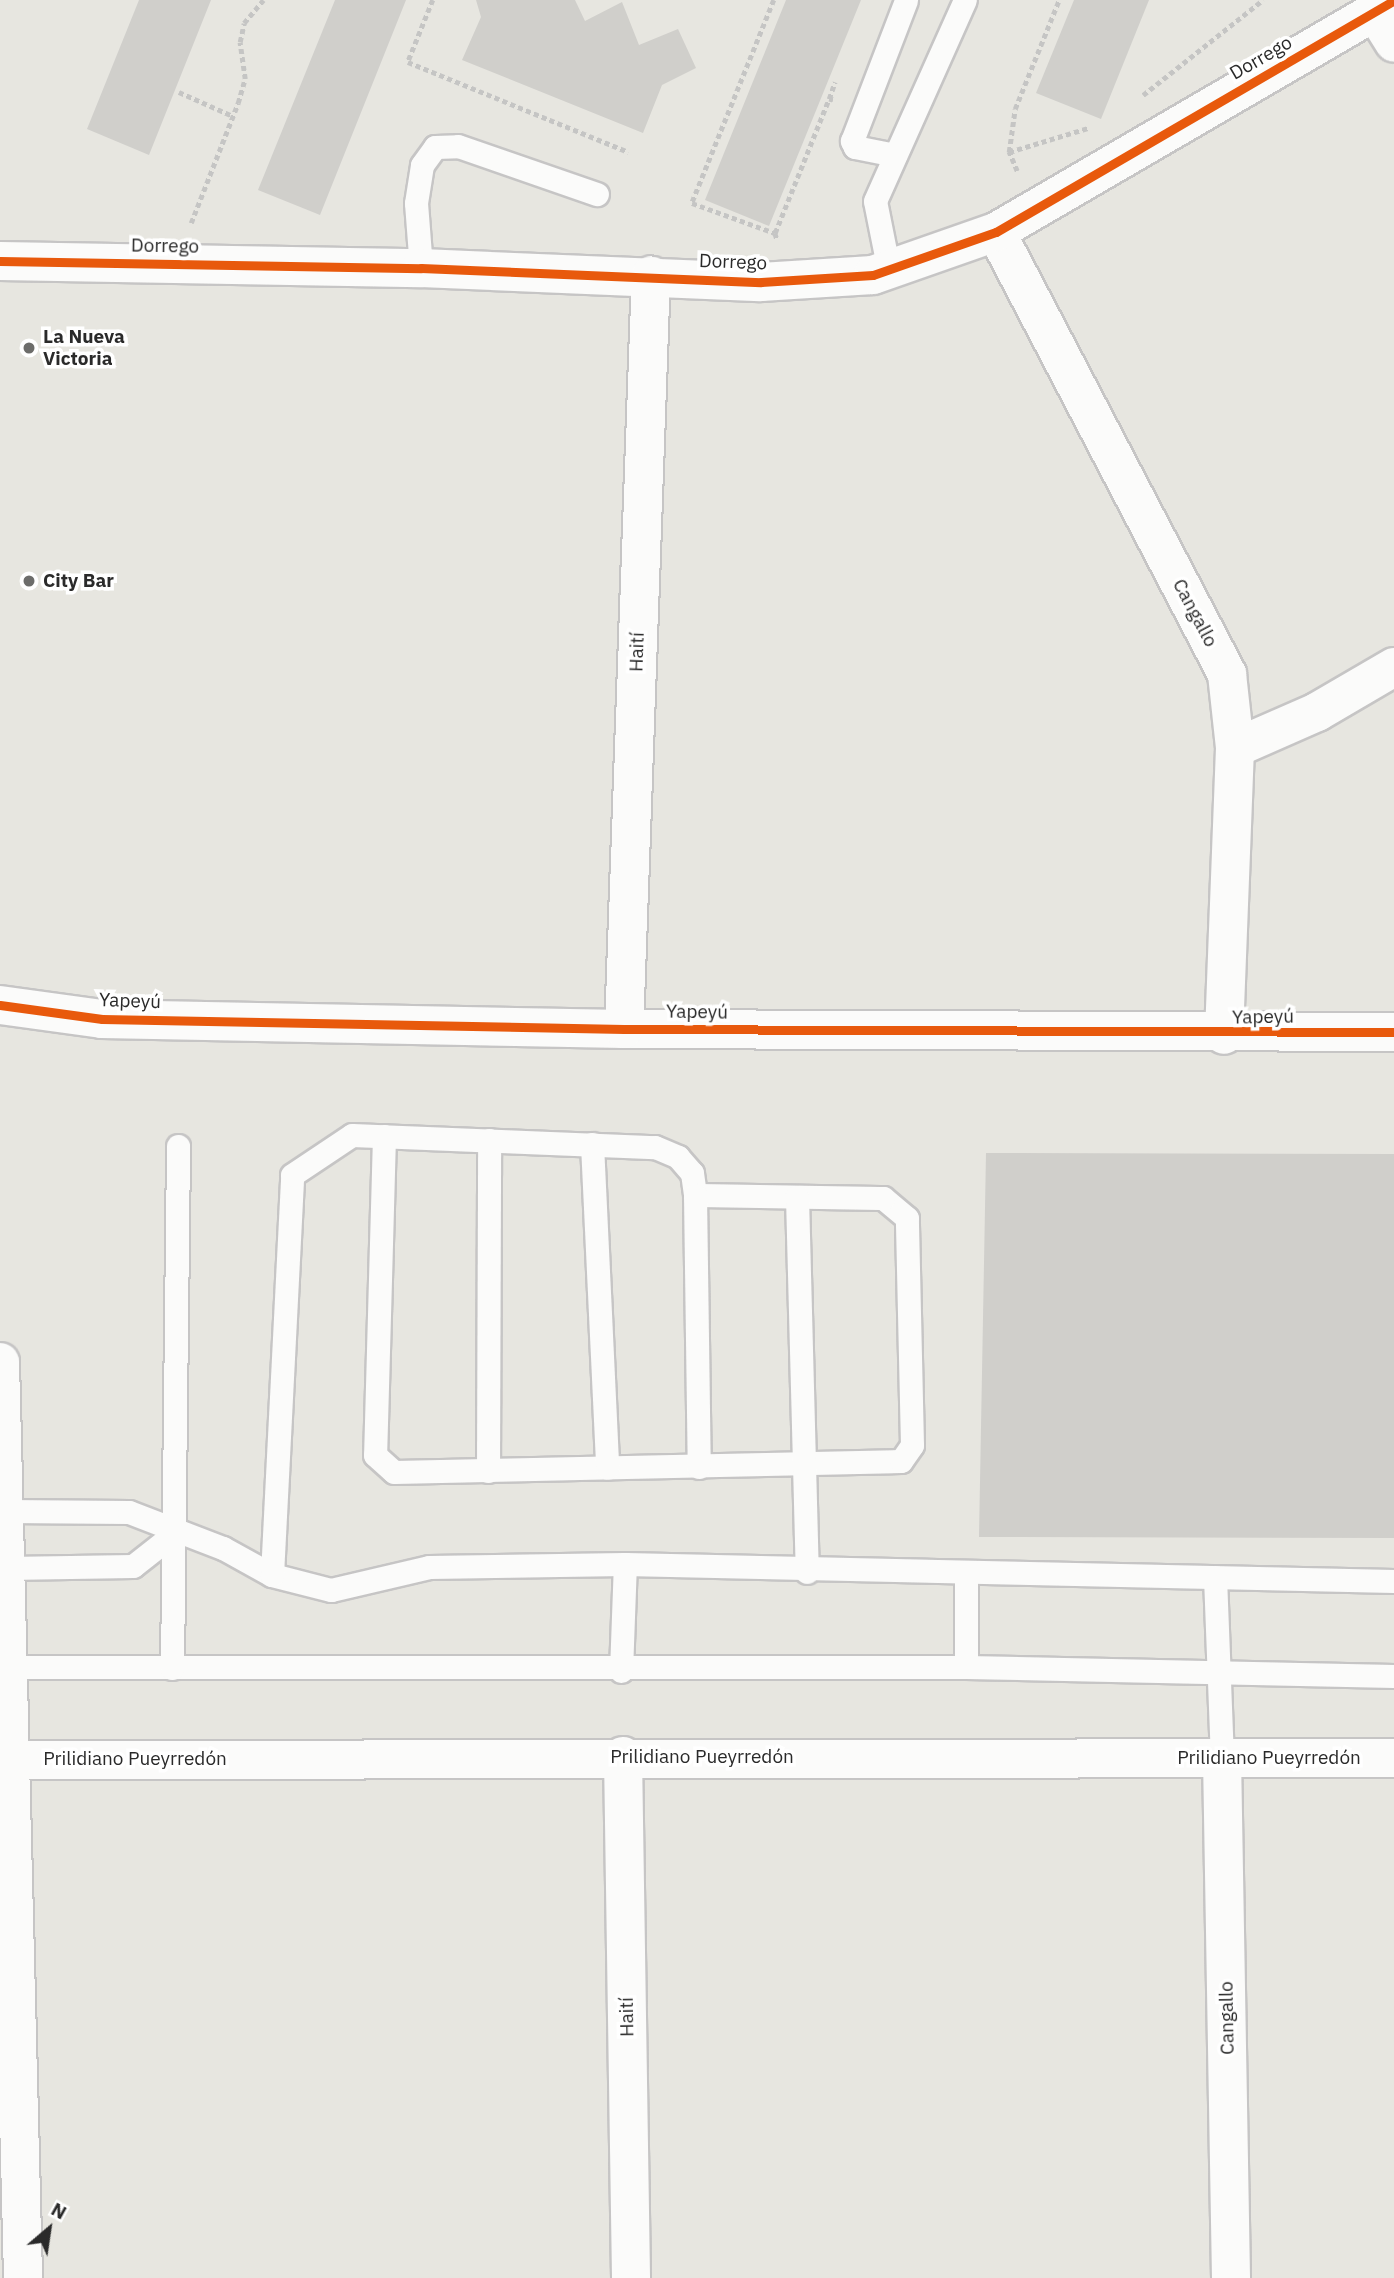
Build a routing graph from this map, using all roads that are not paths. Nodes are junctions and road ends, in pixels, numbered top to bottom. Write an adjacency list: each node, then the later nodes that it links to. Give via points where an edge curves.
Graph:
1 (906, 0): 4 (lane, via 852,141 855,147)
2 (965, 0): 4 (lane)
3 (1388, 19): 6 (street, Dorrego)
4 (895, 155): 9 (lane, via 875,201)
5 (597, 194): 8 (lane, via 458,146 435,147 422,165 416,203)
6 (996, 232): 9 (street, Dorrego); 12 (street, Cangallo, via 1227,674)
7 (0, 261): 8 (street, Dorrego)
8 (421, 268): 10 (street, Dorrego)
9 (889, 271): 10 (street, Dorrego, via 761,282)
10 (651, 275): 14 (street, Haití)
11 (1394, 667): 12 (street, via 1317,712)
12 (1235, 748): 16 (street, Cangallo)
13 (0, 1005): 14 (street, Yapeyú, via 102,1018)
14 (624, 1029): 16 (street, Yapeyú)
15 (1394, 1032): 16 (street, Yapeyú)
16 (1224, 1035)
17 (384, 1136): 18 (lane); 27 (lane, via 375,1455 394,1472); 34 (lane, via 352,1135 292,1175)
18 (489, 1140): 19 (lane); 27 (lane)
19 (592, 1144): 21 (lane, via 655,1147 678,1157 692,1173); 26 (lane)
20 (178, 1146): 29 (lane)
21 (695, 1195): 22 (lane); 25 (lane)
22 (797, 1197): 24 (lane); 24 (lane, via 883,1198 907,1218 912,1445 901,1461 885,1465)
23 (0, 1362): 28 (street)
24 (803, 1465): 25 (lane); 32 (lane)
25 (699, 1467): 26 (lane)
26 (607, 1468): 27 (lane)
27 (488, 1471)
28 (4, 1491): 29 (lane, via 130,1512); 31 (street)
29 (175, 1533): 31 (lane, via 133,1566); 34 (lane, via 223,1548); 39 (lane)
30 (625, 1564): 32 (lane); 34 (lane, via 429,1566 331,1590); 40 (lane)
31 (7, 1568): 37 (street)
32 (807, 1572): 33 (lane)
33 (966, 1572): 35 (lane); 38 (lane)
34 (272, 1575)
35 (1215, 1577): 36 (lane); 41 (lane)
36 (1394, 1581)
37 (8, 1667): 39 (lane); 46 (street)
38 (966, 1667): 40 (lane); 41 (lane)
39 (172, 1668): 40 (lane)
40 (621, 1671)
41 (1219, 1675): 42 (lane); 44 (lane)
42 (1394, 1676)
43 (623, 1756): 44 (street, Prilidiano Pueyrredón); 46 (street, Prilidiano Pueyrredón); 49 (street, Haití)
44 (1222, 1758): 45 (street, Prilidiano Pueyrredón); 50 (street, Cangallo)
45 (1394, 1758)
46 (9, 1760): 47 (street)
47 (6, 1986): 48 (street)
48 (23, 2278)
49 (631, 2278)
50 (1231, 2278)

